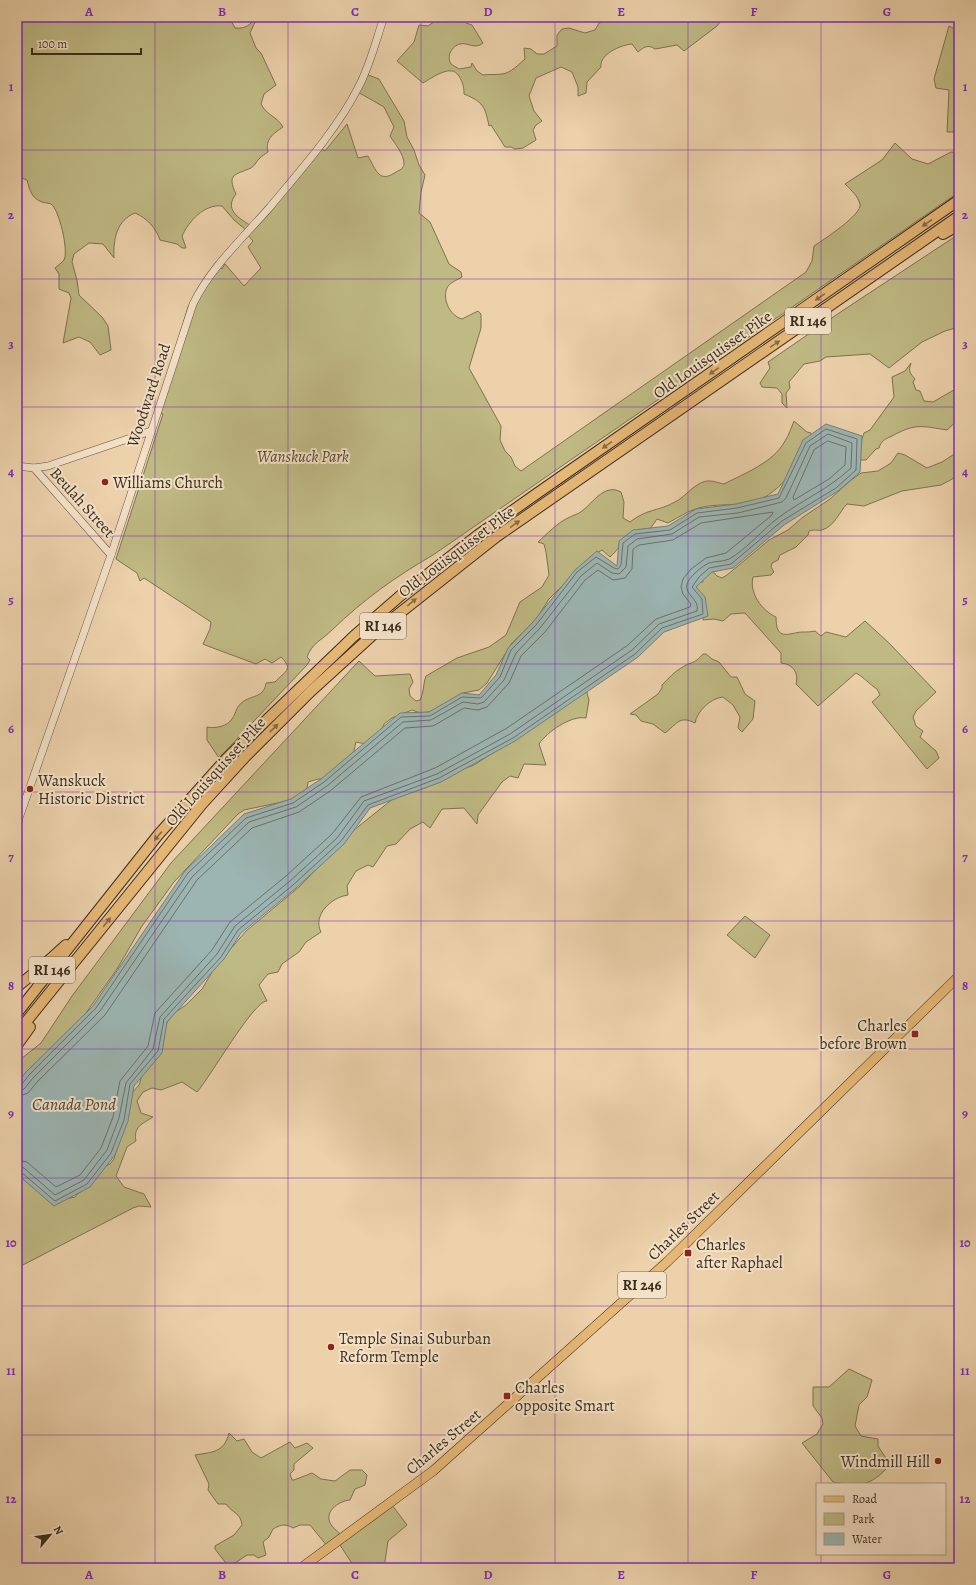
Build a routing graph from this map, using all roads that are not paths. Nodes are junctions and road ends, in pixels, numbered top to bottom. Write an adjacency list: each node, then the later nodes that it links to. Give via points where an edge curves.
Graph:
1 (384, 17): 6 (street, Woodward Road, via 364,77 353,98 296,176 198,293 183,329)
2 (959, 200): 11 (highway, Old Louisquisset Pike / RI 146, one-way to 11, via 532,496 400,596 338,650 227,758 158,835)
3 (959, 216): 5 (highway, Old Louisquisset Pike / RI 146)
4 (959, 225): 5 (highway)
5 (874, 275): 12 (highway, Old Louisquisset Pike / RI 146, one-way to 5, via 223,780 310,692 377,631 496,537)
6 (151, 431): 8 (street, via 59,463); 9 (street, Woodward Road)
7 (17, 466): 8 (street)
8 (34, 468): 9 (street, Beulah Street)
9 (111, 554): 10 (street, Woodward Road)
10 (17, 824)
11 (87, 926): 14 (highway); 15 (highway, Old Louisquisset Pike / RI 146)
12 (83, 952): 16 (highway, Old Louisquisset Pike / RI 146); 17 (highway)
13 (959, 976): 18 (main road, Charles Street / RI 246, via 667,1262 433,1471)
14 (17, 987)
15 (17, 1013)
16 (17, 1034)
17 (17, 1045)
18 (301, 1568)

